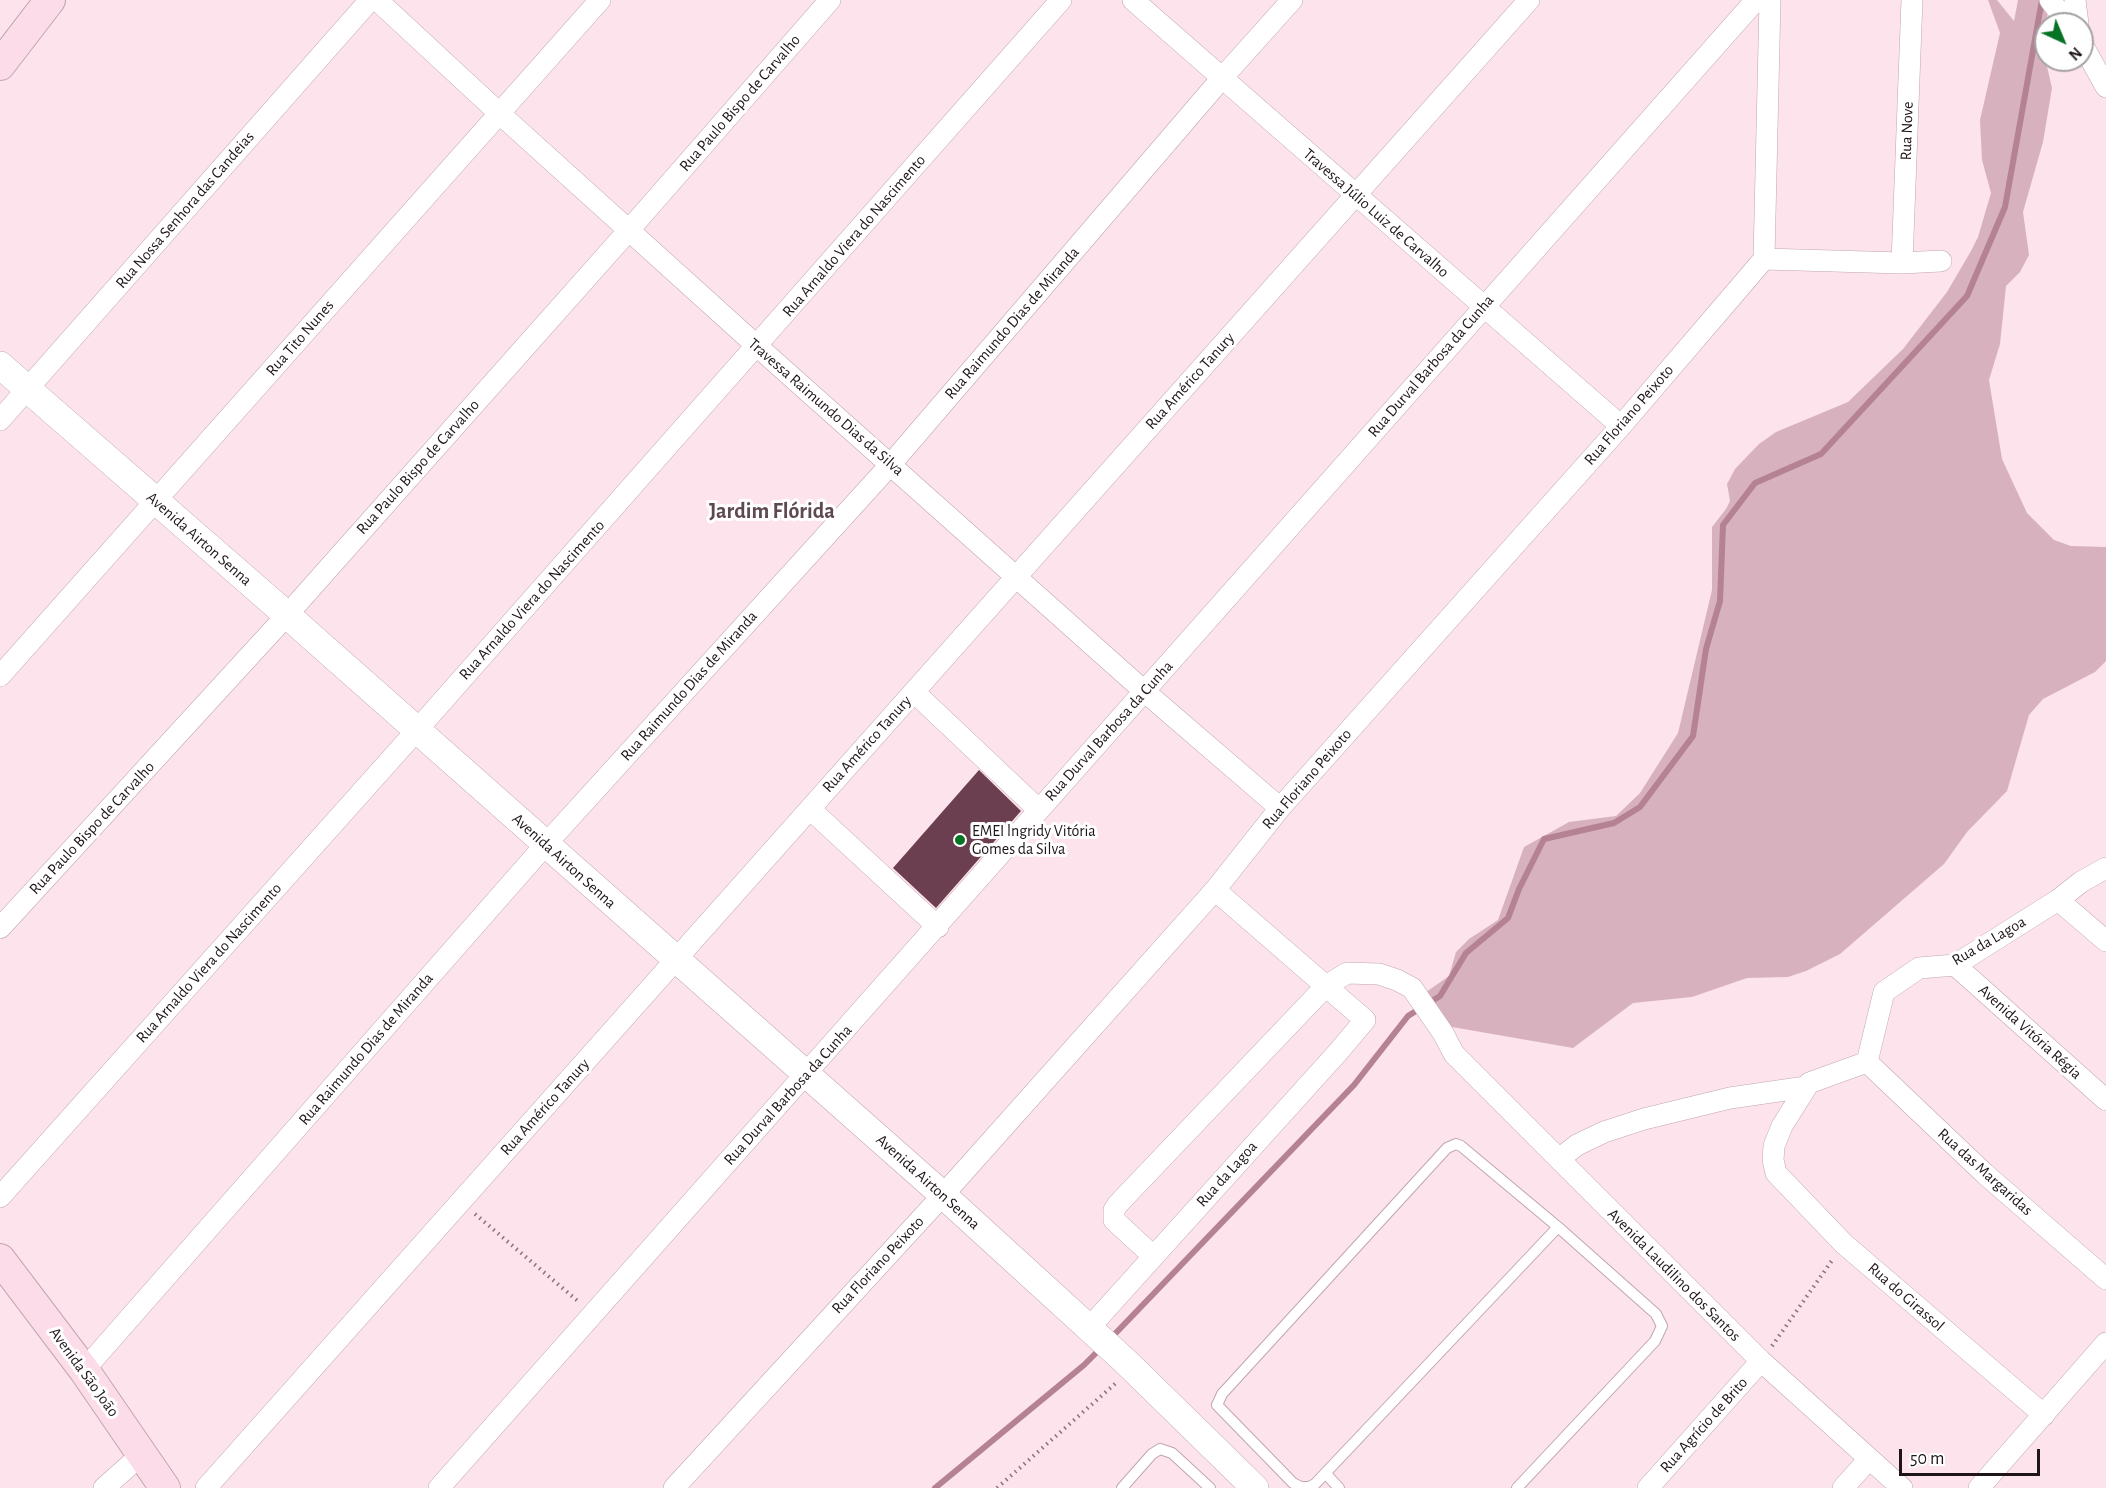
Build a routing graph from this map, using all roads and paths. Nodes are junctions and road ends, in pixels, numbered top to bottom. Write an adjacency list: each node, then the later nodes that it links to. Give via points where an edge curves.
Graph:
1 (50, 0): 13 (main road)
2 (370, 0): 26 (street, Rua Nossa Senhora das Candeias)
3 (377, 0): 17 (street, Travessa Raimundo Dias da Silva)
4 (600, 0): 17 (street, Rua Tito Nunes)
5 (830, 0): 19 (street, Rua Paulo Bispo de Carvalho)
6 (1061, 0): 24 (street, Rua Arnaldo Viera do Nascimento)
7 (1132, 0): 15 (street, Travessa Júlio Luiz de Carvalho)
8 (1292, 0): 15 (street, Rua Raimundo Dias de Miranda)
9 (1529, 0): 18 (street, Rua Américo Tanury)
10 (1756, 0): 23 (street, Rua Durval Barbosa da Cunha)
11 (1770, 0): 20 (street)
12 (1912, 0): 22 (street, Rua Nove)
13 (0, 65)
14 (2094, 66): 16 (street)
15 (1222, 78): 18 (street, Travessa Júlio Luiz de Carvalho); 29 (street, Rua Raimundo Dias de Miranda)
16 (2106, 87)
17 (498, 113): 19 (street, Travessa Raimundo Dias da Silva); 30 (street, Rua Tito Nunes)
18 (1355, 195): 23 (street, Travessa Júlio Luiz de Carvalho); 31 (street, Rua Américo Tanury)
19 (629, 230): 24 (street, Travessa Raimundo Dias da Silva); 32 (street, Rua Paulo Bispo de Carvalho)
20 (1764, 259): 22 (street); 28 (street, Rua Floriano Peixoto)
21 (1941, 261): 22 (street)
22 (1902, 263)
23 (1484, 307): 28 (street, Travessa Júlio Luiz de Carvalho); 34 (street, Rua Durval Barbosa da Cunha)
24 (757, 346): 29 (street, Travessa Raimundo Dias da Silva); 36 (street, Rua Arnaldo Viera do Nascimento)
25 (0, 365): 26 (street, Avenida Airton Senna)
26 (27, 390): 27 (street, Rua Nossa Senhora das Candeias); 30 (street, Avenida Airton Senna)
27 (0, 420)
28 (1621, 426): 38 (street, Rua Floriano Peixoto)
29 (891, 464): 31 (street, Travessa Raimundo Dias da Silva); 40 (street, Rua Raimundo Dias de Miranda)
30 (156, 501): 32 (street, Avenida Airton Senna); 33 (street, Rua Tito Nunes)
31 (1016, 577): 34 (street, Travessa Raimundo Dias da Silva); 35 (street, Rua Américo Tanury)
32 (287, 615): 36 (street, Avenida Airton Senna); 45 (street, Rua Paulo Bispo de Carvalho)
33 (0, 676)
34 (1144, 691): 38 (street, Travessa Raimundo Dias da Silva); 39 (street, Rua Durval Barbosa da Cunha)
35 (914, 692): 37 (street, Rua Américo Tanury); 39 (street)
36 (417, 730): 40 (street, Avenida Airton Senna); 56 (street, Rua Arnaldo Viera do Nascimento)
37 (810, 808): 44 (street); 47 (street, Rua Américo Tanury)
38 (1280, 808): 42 (street, Rua Floriano Peixoto)
39 (1039, 810): 44 (street, Rua Durval Barbosa da Cunha)
40 (546, 844): 47 (street, Avenida Airton Senna); 68 (street, Rua Raimundo Dias de Miranda)
41 (2106, 868): 43 (street, Rua da Lagoa)
42 (1215, 890): 49 (street); 55 (street, Rua Floriano Peixoto)
43 (2058, 900): 46 (street); 48 (street, Rua da Lagoa)
44 (938, 927): 51 (street, Rua Durval Barbosa da Cunha)
45 (0, 928)
46 (2106, 941)
47 (675, 960): 51 (street, Avenida Airton Senna); 57 (street, Rua Américo Tanury)
48 (1955, 964): 50 (street, Rua da Lagoa, via 1919,968 1884,992); 53 (street, Avenida Vitória Régia)
49 (1326, 986): 54 (street, Avenida Laudilino dos Santos, via 1347,973 1379,974 1412,988 1454,1054); 60 (street, Rua da Lagoa, via 1365,1020); 60 (street, via 1118,1203 1114,1220)
50 (1867, 1062): 52 (street); 62 (street, Rua das Margaridas, via 1985,1174)
51 (806, 1073): 55 (street, Avenida Airton Senna); 63 (street, Rua Durval Barbosa da Cunha)
52 (1806, 1087): 54 (street, via 1730,1098 1644,1119 1604,1132); 59 (street, Rua do Girassol, via 1774,1146 1776,1173)
53 (2106, 1100)
54 (1559, 1159): 66 (street, Avenida Laudilino dos Santos)
55 (943, 1195): 64 (street, Avenida Airton Senna); 77 (street, Rua Floriano Peixoto)
56 (0, 1197)
57 (461, 1202): 63 (path); 75 (street, Rua Américo Tanury)
58 (1558, 1227): 72 (lane); 72 (lane, via 1461,1146 1447,1148 1218,1401 1218,1408 1293,1483 1309,1487); 83 (lane, via 1656,1314 1662,1326 1655,1341)
59 (1844, 1244): 66 (path); 69 (street, Rua do Girassol)
60 (1153, 1256): 64 (street, Rua da Lagoa)
61 (0, 1259): 68 (main road, Avenida São João)
62 (2106, 1279)
63 (594, 1314): 76 (street, Rua Durval Barbosa da Cunha)
64 (1092, 1330): 67 (street, Avenida Airton Senna)
65 (2106, 1343): 69 (street)
66 (1761, 1361): 71 (street, Avenida Laudilino dos Santos); 84 (street, Rua Agrício de Brito)
67 (1128, 1364): 78 (path); 81 (street, Avenida Airton Senna)
68 (84, 1370): 70 (main road, Avenida São João)
69 (2044, 1415): 87 (street)
70 (142, 1454): 73 (street); 74 (main road, Avenida São João)
71 (1869, 1459): 85 (street); 86 (street, Avenida Laudilino dos Santos)
72 (1326, 1474): 82 (lane)
73 (104, 1488)
74 (165, 1488)
75 (206, 1488)
76 (439, 1488)
77 (674, 1488)
78 (997, 1488)
79 (1122, 1488): 80 (lane, via 1160,1449 1172,1453)
80 (1210, 1488)
81 (1255, 1488)
82 (1339, 1488)
83 (1517, 1488)
84 (1648, 1488)
85 (1843, 1488)
86 (1902, 1488)
87 (1979, 1488)

